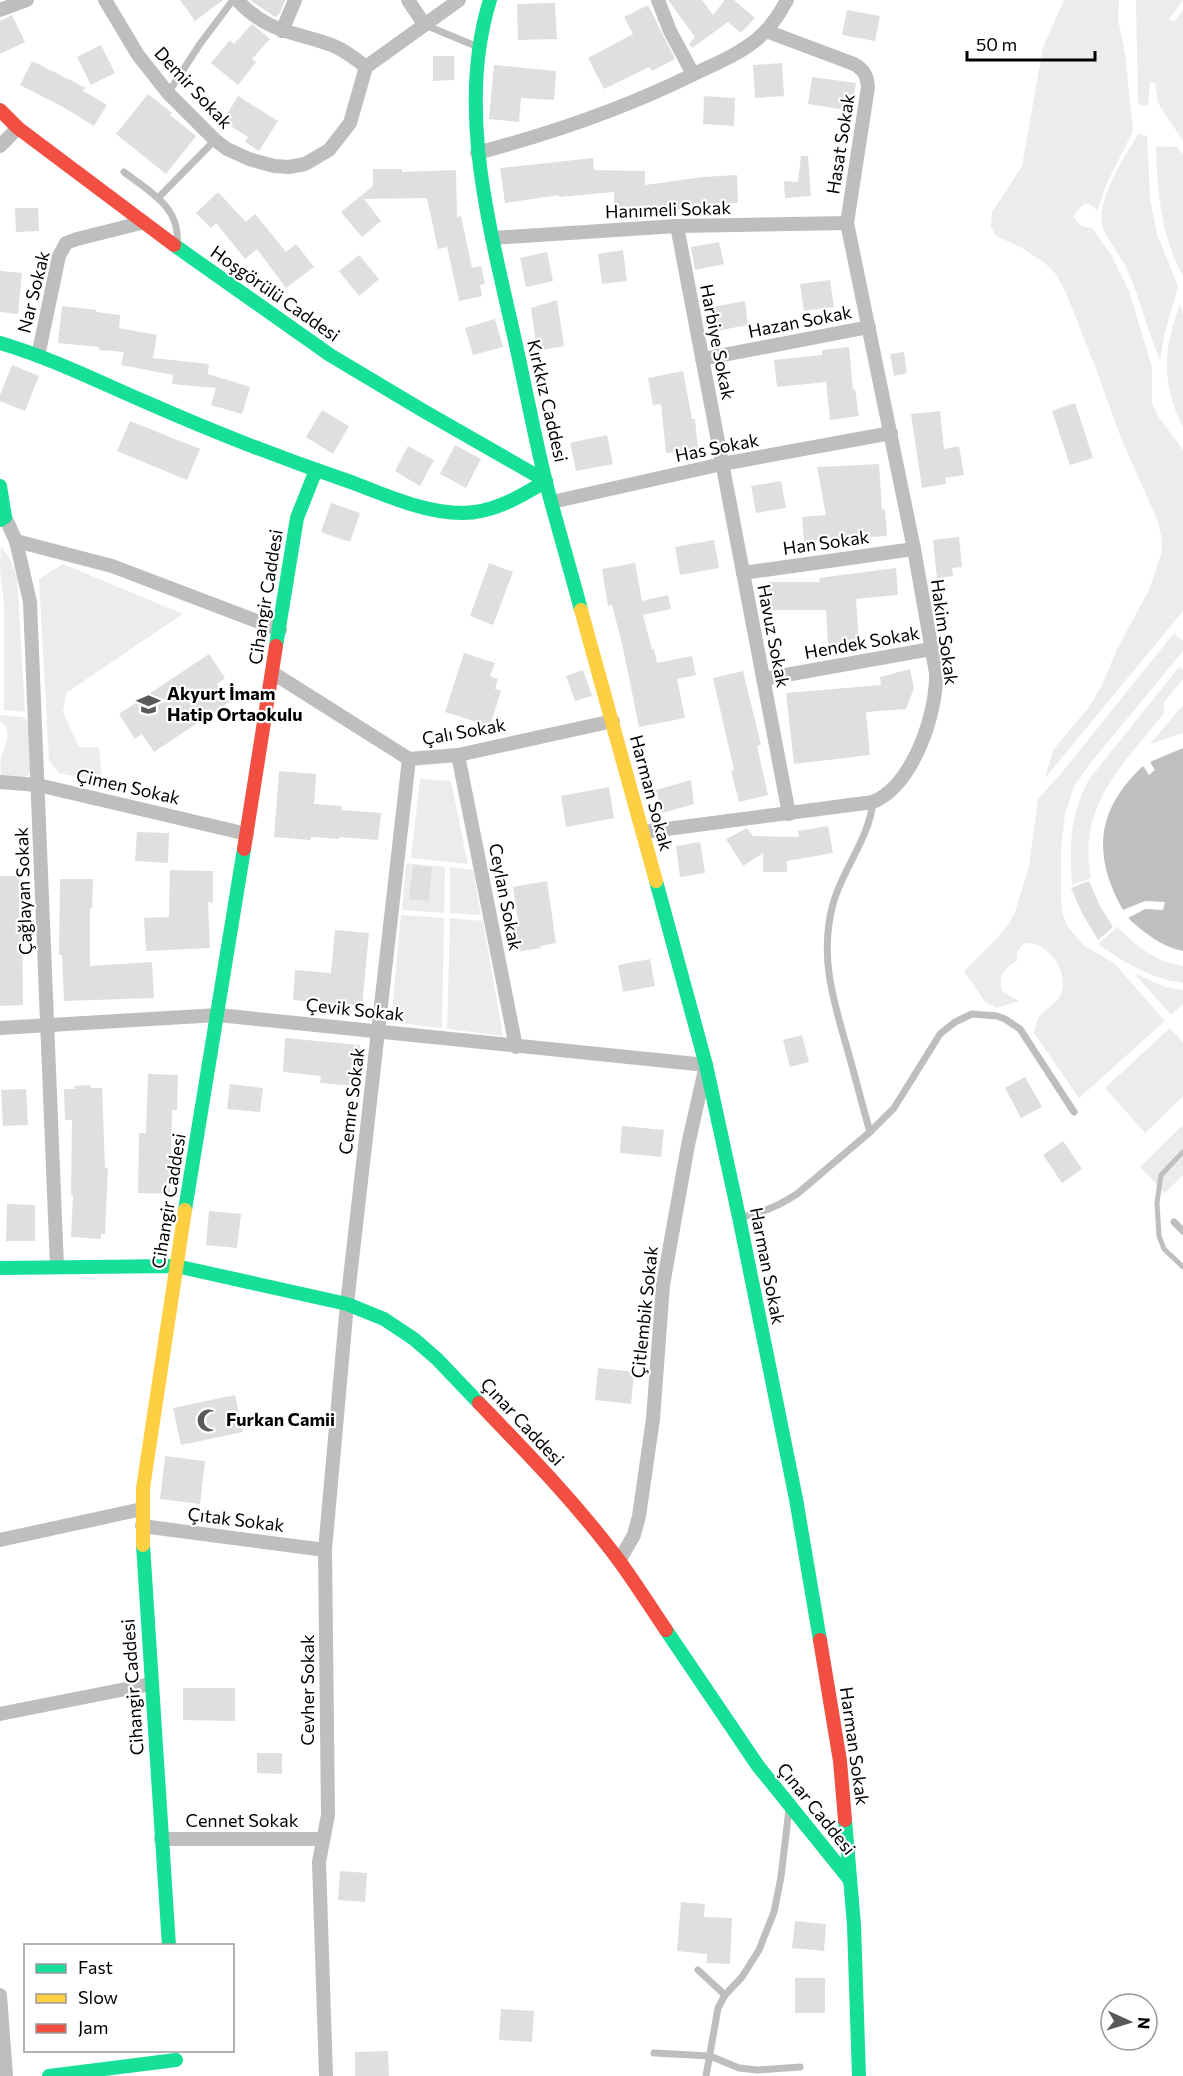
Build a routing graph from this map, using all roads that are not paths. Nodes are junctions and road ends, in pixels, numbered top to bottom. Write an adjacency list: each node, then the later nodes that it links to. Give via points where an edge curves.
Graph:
1 (27, 0): 10 (street)
2 (105, 0): 17 (street, Demir Sokak, via 138,55)
3 (235, 0): 12 (street, via 251,15); 17 (lane)
4 (295, 0): 12 (street)
5 (408, 0): 11 (street)
6 (459, 0): 11 (street)
7 (490, 0): 14 (street, Kırkkız Caddesi)
8 (658, 0): 16 (street)
9 (787, 0): 13 (street)
10 (0, 10)
11 (424, 24): 14 (lane); 15 (street)
12 (282, 31): 15 (street, via 335,46)
13 (766, 31): 16 (street, via 739,52); 26 (street, Hasat Sokak, via 854,64 867,78)
14 (480, 48): 22 (street, Kırkkız Caddesi, via 475,88)
15 (366, 67): 20 (street, Demir Sokak, via 350,123 329,150 305,164 274,166 249,159)
16 (693, 74): 22 (street, via 590,119)
17 (168, 93): 20 (street, Demir Sokak)
18 (0, 110): 19 (street, Hoşgörülü Caddesi)
19 (18, 128): 21 (street); 25 (street, Hoşgörülü Caddesi)
20 (215, 140): 24 (lane)
21 (0, 146)
22 (477, 153): 28 (street, Kırkkız Caddesi)
23 (124, 172): 24 (lane)
24 (158, 198): 29 (lane, via 174,217)
25 (141, 223): 29 (street, Hoşgörülü Caddesi); 32 (street, Nar Sokak, via 66,243 59,256)
26 (847, 223): 27 (street, Hanımeli Sokak); 30 (street, Hasat Sokak)
27 (676, 226): 28 (street, Hanımeli Sokak); 33 (street, Harbiye Sokak)
28 (492, 237): 37 (street, Kırkkız Caddesi)
29 (177, 248): 37 (street, Hoşgörülü Caddesi, via 343,363)
30 (869, 327): 33 (street, Hazan Sokak); 34 (street, Hakim Sokak)
31 (0, 343): 32 (street, Kırkkız Caddesi)
32 (38, 356): 36 (street, Kırkkız Caddesi)
33 (702, 359): 35 (street, Harbiye Sokak)
34 (891, 434): 35 (street, Has Sokak); 42 (street, Hakim Sokak)
35 (722, 464): 39 (street, Has Sokak); 43 (street, Havuz Sokak)
36 (315, 470): 37 (street, Kırkkız Caddesi, via 407,501 461,513 504,506); 44 (street, Cihangir Caddesi, via 297,518)
37 (546, 481): 39 (street, Harman Sokak)
38 (0, 486): 40 (street)
39 (552, 502): 48 (street, Harman Sokak)
40 (3, 519): 41 (street, Çağlayan Sokak)
41 (16, 541): 44 (street, via 112,566); 52 (street, Çağlayan Sokak, via 30,602)
42 (914, 549): 43 (street, Han Sokak); 45 (street, Hakim Sokak)
43 (743, 573): 47 (street, Havuz Sokak)
44 (280, 630): 46 (street, Cihangir Caddesi)
45 (932, 649): 47 (street, Hendek Sokak); 53 (street, Hakim Sokak, via 936,688 927,728 903,776 884,798)
46 (273, 673): 50 (street, Çalı Sokak); 56 (street, Cihangir Caddesi)
47 (763, 680): 54 (street, Havuz Sokak)
48 (613, 721): 49 (street, Çalı Sokak); 55 (street, Harman Sokak)
49 (458, 755): 50 (street, Çalı Sokak); 61 (street, Ceylan Sokak)
50 (409, 759): 60 (street, Cemre Sokak)
51 (0, 783): 52 (street, Çimen Sokak)
52 (38, 785): 56 (street, Çimen Sokak); 58 (street, Çağlayan Sokak)
53 (873, 802): 54 (street, Hakim Sokak); 64 (lane, via 871,818 837,891 827,956 830,990)
54 (789, 814): 55 (street, Hakim Sokak)
55 (644, 832): 62 (street, Harman Sokak)
56 (247, 834): 57 (street, Cihangir Caddesi)
57 (218, 1015): 58 (street, Çevik Sokak); 60 (street, Çevik Sokak); 68 (street, Cihangir Caddesi)
58 (46, 1025): 59 (street, Çevik Sokak); 69 (street, Çağlayan Sokak)
59 (0, 1028)
60 (378, 1030): 61 (street, Çevik Sokak); 71 (street, Cemre Sokak)
61 (516, 1047): 62 (street, Çevik Sokak)
62 (706, 1065): 65 (street, Harman Sokak); 76 (street, Çitlembik Sokak, via 663,1284 653,1419 639,1516 634,1535)
63 (1074, 1112): 64 (lane, via 1020,1029 1005,1018 972,1014 940,1034 894,1108)
64 (870, 1132): 65 (lane, via 798,1194 769,1210)
65 (739, 1217): 82 (street, Harman Sokak, via 796,1499 833,1712)
66 (1174, 1222): 67 (lane)
67 (1183, 1231)
68 (176, 1266): 69 (street, Çınar Caddesi); 71 (street, Çınar Caddesi); 72 (street, Cihangir Caddesi)
69 (57, 1267): 70 (street, Çınar Caddesi)
70 (0, 1268)
71 (347, 1304): 75 (street, Cevher Sokak); 76 (street, Çınar Caddesi, via 390,1322 421,1346 563,1491)
72 (142, 1509): 73 (street, Cihangir Caddesi); 74 (street)
73 (142, 1526): 75 (street, Çıtak Sokak); 77 (street, Cihangir Caddesi)
74 (0, 1540)
75 (325, 1550): 81 (street, Cevher Sokak, via 328,1805)
76 (619, 1561): 79 (street, Çınar Caddesi, via 758,1766)
77 (151, 1684): 78 (street); 80 (street, Cihangir Caddesi)
78 (0, 1714)
79 (789, 1804): 82 (street, Çınar Caddesi); 86 (lane, via 782,1877 774,1912 759,1950)
80 (161, 1839): 81 (street, Cennet Sokak); 83 (street, Cihangir Caddesi)
81 (323, 1839): 94 (street, Cevher Sokak, via 319,1862)
82 (850, 1880): 96 (street, Harman Sokak)
83 (169, 1944)
84 (698, 1970): 86 (lane)
85 (0, 1995): 91 (street)
86 (725, 1995): 89 (lane, via 714,2023)
87 (654, 2053): 89 (lane)
88 (176, 2055): 92 (street); 93 (street)
89 (710, 2056): 90 (lane, via 739,2068); 95 (lane)
90 (800, 2067)
91 (6, 2076)
92 (49, 2076)
93 (177, 2076)
94 (326, 2076)
95 (706, 2076)
96 (859, 2076)

